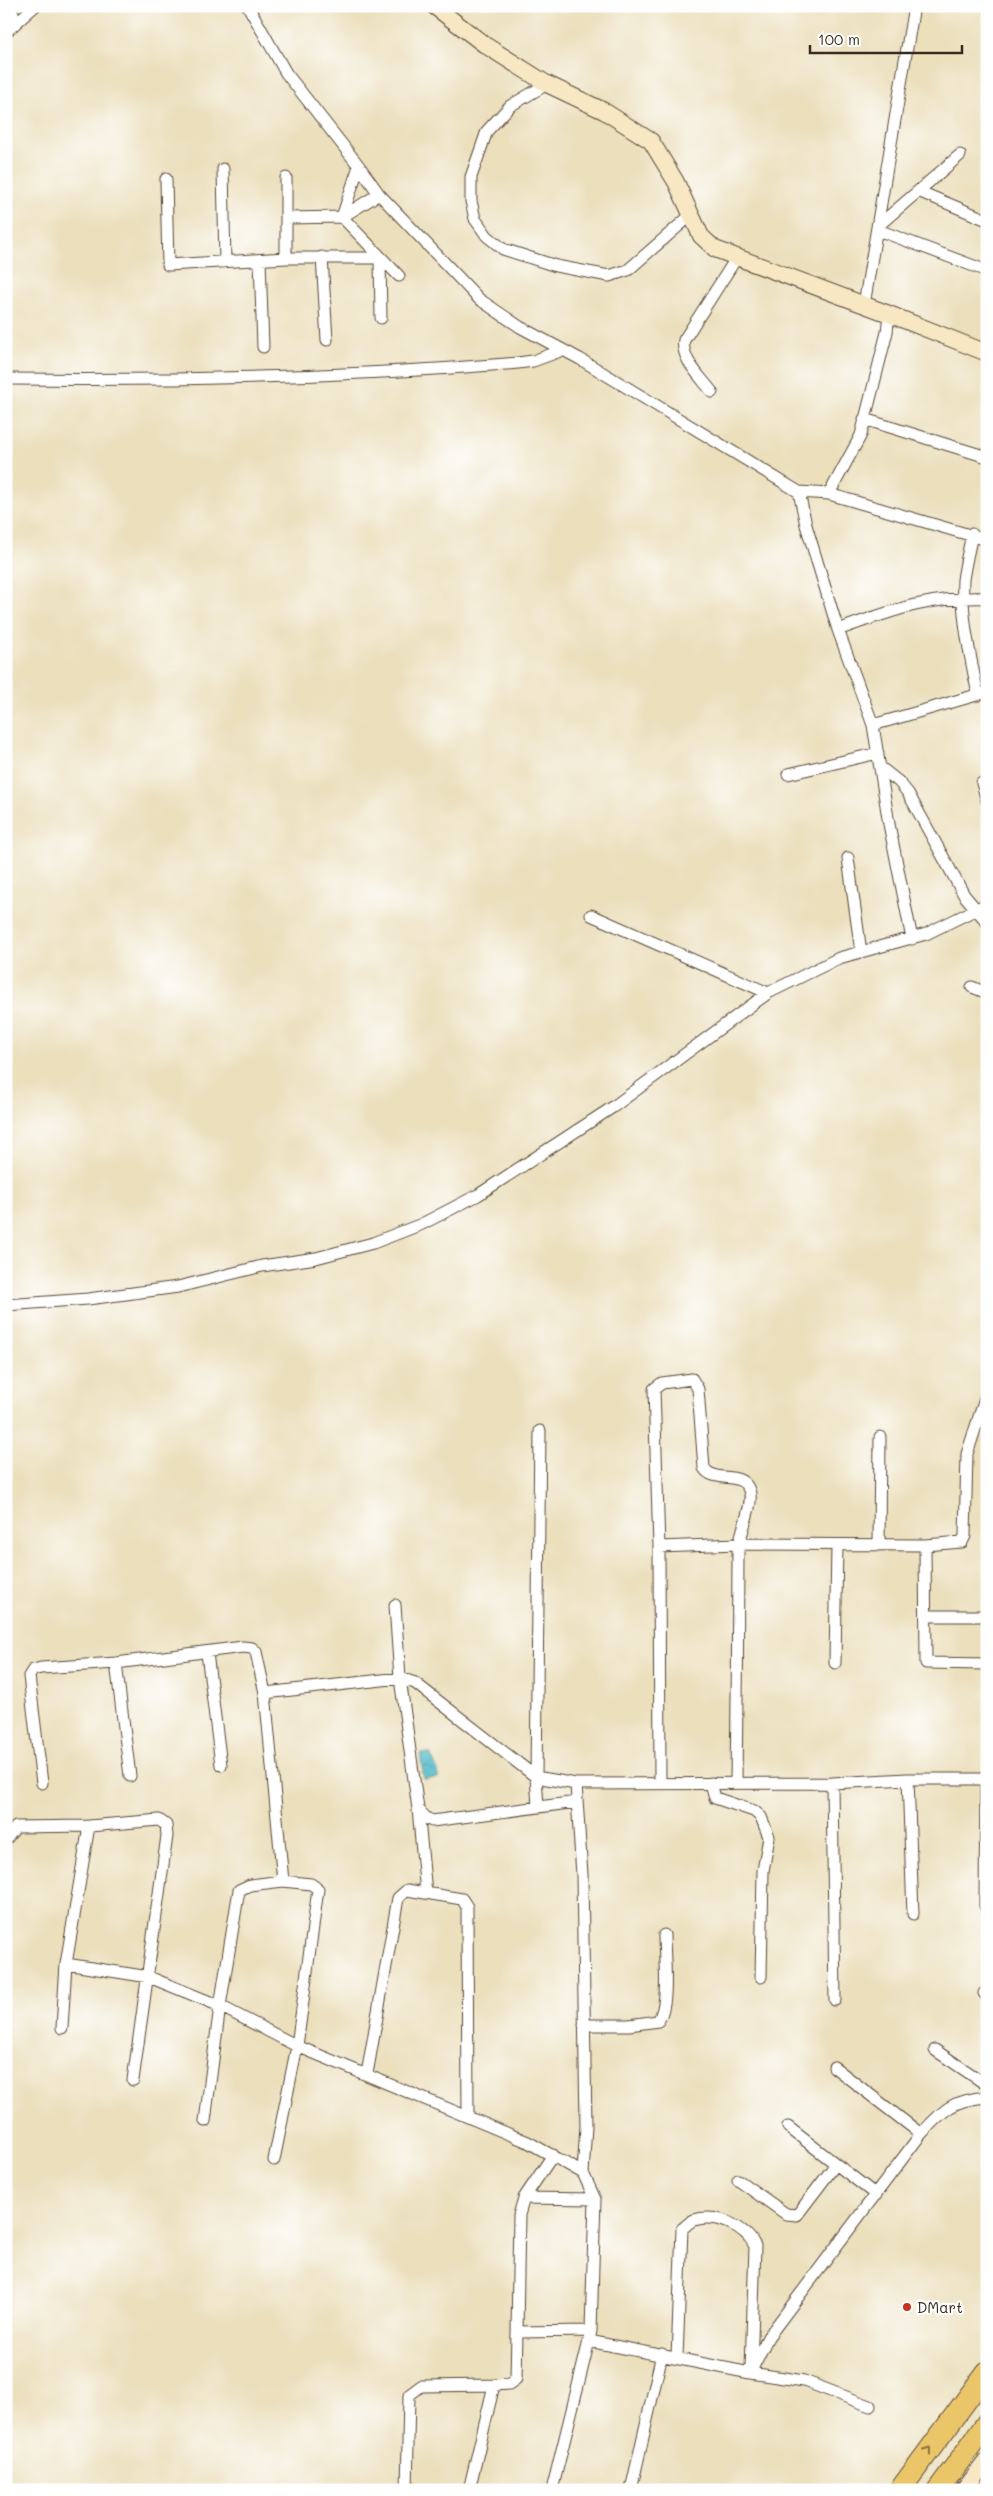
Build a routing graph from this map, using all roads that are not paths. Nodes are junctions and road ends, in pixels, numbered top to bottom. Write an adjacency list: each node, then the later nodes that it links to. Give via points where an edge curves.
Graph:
1 (8, 6): 6 (street)
2 (34, 6): 6 (street)
3 (248, 6): 10 (street, via 286,73)
4 (434, 6): 8 (main road, via 485,45)
5 (914, 6): 20 (street)
6 (17, 20): 7 (street)
7 (6, 32)
8 (548, 84): 16 (main road, via 604,112 651,141 676,182); 16 (street, via 510,106 487,131 471,177 475,219 487,236 503,249 556,266 609,276 628,270)
9 (960, 155): 14 (street)
10 (359, 166): 15 (street); 17 (street)
11 (223, 169): 26 (street)
12 (286, 178): 18 (street)
13 (166, 180): 26 (street, via 168,264)
14 (918, 191): 19 (street); 20 (street)
15 (378, 194): 17 (street); 34 (street, via 480,298 520,327)
16 (690, 216): 24 (main road, via 701,236 714,249)
17 (342, 217): 18 (street); 23 (street)
18 (286, 218): 21 (street)
19 (987, 220)
20 (878, 227): 27 (street); 29 (street)
21 (286, 258): 22 (street); 25 (street)
22 (322, 258): 23 (street); 32 (street)
23 (380, 258): 28 (street); 31 (street)
24 (737, 258): 29 (main road); 37 (street, via 684,340 686,357)
25 (260, 260): 26 (street); 33 (street)
26 (225, 262)
27 (987, 271)
28 (399, 276)
29 (864, 305): 30 (main road)
30 (889, 314): 35 (main road); 38 (street, via 888,332)
31 (381, 318)
32 (327, 340)
33 (263, 346)
34 (563, 350): 36 (street, via 518,364 356,374 164,380); 40 (street)
35 (987, 353)
36 (6, 379)
37 (712, 392)
38 (864, 419): 39 (street); 41 (street, via 861,435)
39 (987, 457)
40 (799, 492): 41 (street); 46 (street)
41 (830, 494): 42 (street)
42 (972, 534): 43 (street); 44 (street, via 963,580)
43 (987, 540)
44 (964, 598): 45 (street); 46 (street, via 911,605); 47 (street, via 966,632)
45 (987, 598)
46 (838, 630): 48 (street)
47 (982, 694): 48 (street)
48 (873, 725): 49 (street)
49 (878, 753): 50 (street); 51 (street)
50 (880, 767): 56 (street, via 908,793 960,889); 59 (street)
51 (788, 774)
52 (982, 783): 53 (street)
53 (987, 801)
54 (848, 858): 60 (street)
55 (987, 904): 56 (street)
56 (976, 910): 58 (street); 59 (street)
57 (591, 915): 63 (street)
58 (987, 922)
59 (912, 939): 60 (street)
60 (861, 952): 63 (street, via 839,958)
61 (972, 987): 62 (street)
62 (987, 993)
63 (768, 994): 64 (street, via 613,1108 478,1195 422,1224 373,1243 316,1258 262,1266 178,1287 88,1299)
64 (6, 1305)
65 (987, 1392): 71 (street, via 967,1454 965,1536 962,1542 954,1544)
66 (540, 1431): 84 (street)
67 (880, 1437): 70 (street)
68 (738, 1544): 69 (street); 72 (street); 72 (street, via 751,1496 743,1481 712,1475 704,1468 698,1390 692,1379 662,1383 654,1389); 87 (street)
69 (837, 1545): 70 (street); 78 (street)
70 (879, 1545): 71 (street)
71 (925, 1545): 74 (street)
72 (658, 1547): 89 (street)
73 (396, 1605): 80 (street)
74 (926, 1616): 75 (street); 79 (street, via 926,1663)
75 (987, 1616)
76 (207, 1653): 77 (street); 81 (street, via 252,1648 256,1652); 82 (street)
77 (116, 1663): 83 (street); 88 (street, via 41,1668 33,1670 29,1676)
78 (835, 1663)
79 (987, 1664)
80 (400, 1678): 81 (street); 84 (street, via 415,1683); 95 (street)
81 (265, 1693): 98 (street)
82 (221, 1765)
83 (130, 1776)
84 (536, 1777): 92 (street); 94 (street)
85 (908, 1779): 86 (street); 91 (street); 101 (street)
86 (986, 1779): 100 (street)
87 (736, 1782): 90 (street); 91 (street)
88 (42, 1783)
89 (660, 1783): 90 (street); 92 (street)
90 (712, 1783): 104 (street, via 715,1798 761,1817 769,1837 763,1870)
91 (832, 1783): 106 (street)
92 (576, 1784): 93 (street)
93 (577, 1802): 94 (street); 108 (street, via 582,1875)
94 (538, 1807): 95 (street, via 432,1821)
95 (418, 1809): 99 (street)
96 (89, 1826): 97 (street, via 16,1827); 103 (street); 105 (street, via 159,1820 166,1825)
97 (6, 1839)
98 (283, 1881): 107 (street, via 250,1885 239,1890); 110 (street, via 311,1884 318,1889)
99 (426, 1893): 113 (street, via 407,1890 394,1907); 117 (street, via 462,1899 467,1907)
100 (987, 1912)
101 (913, 1914)
102 (664, 1935): 108 (street, via 664,1995 662,2015 658,2021)
103 (66, 1964): 105 (street); 109 (street)
104 (761, 1977)
105 (149, 1978): 107 (street); 114 (street)
106 (835, 2000)
107 (220, 2006): 110 (street); 118 (street)
108 (584, 2025): 124 (street, via 586,2132)
109 (62, 2028)
110 (297, 2046): 113 (street); 122 (street)
111 (935, 2050): 115 (street)
112 (834, 2068): 120 (street)
113 (367, 2074): 117 (street)
114 (133, 2080)
115 (987, 2085)
116 (987, 2097): 120 (street, via 951,2105)
117 (468, 2117): 121 (street)
118 (205, 2121)
119 (788, 2127): 123 (street)
120 (921, 2134): 126 (street)
121 (548, 2152): 124 (street); 127 (street)
122 (274, 2160)
123 (836, 2164): 125 (street, via 797,2215 786,2214); 126 (street)
124 (583, 2173): 128 (street)
125 (738, 2180)
126 (876, 2195): 134 (street, via 768,2337)
127 (524, 2198): 128 (street); 129 (street, via 519,2215)
128 (596, 2199): 130 (street)
129 (517, 2332): 130 (street); 135 (street, via 516,2379 509,2384)
130 (590, 2336): 131 (street); 141 (street)
131 (662, 2354): 132 (street); 142 (street)
132 (678, 2358): 134 (street); 134 (street, via 682,2229 692,2220 707,2217 732,2224 750,2236 755,2246)
133 (987, 2372): 143 (highway, one-way to 133)
134 (750, 2373): 136 (street, via 804,2382)
135 (494, 2386): 139 (street, via 421,2386 409,2394); 140 (street)
136 (870, 2406)
137 (987, 2423): 144 (highway)
138 (987, 2460): 145 (main road)
139 (407, 2490)
140 (468, 2490)
141 (552, 2490)
142 (631, 2490)
143 (900, 2490)
144 (938, 2490)
145 (964, 2490)

